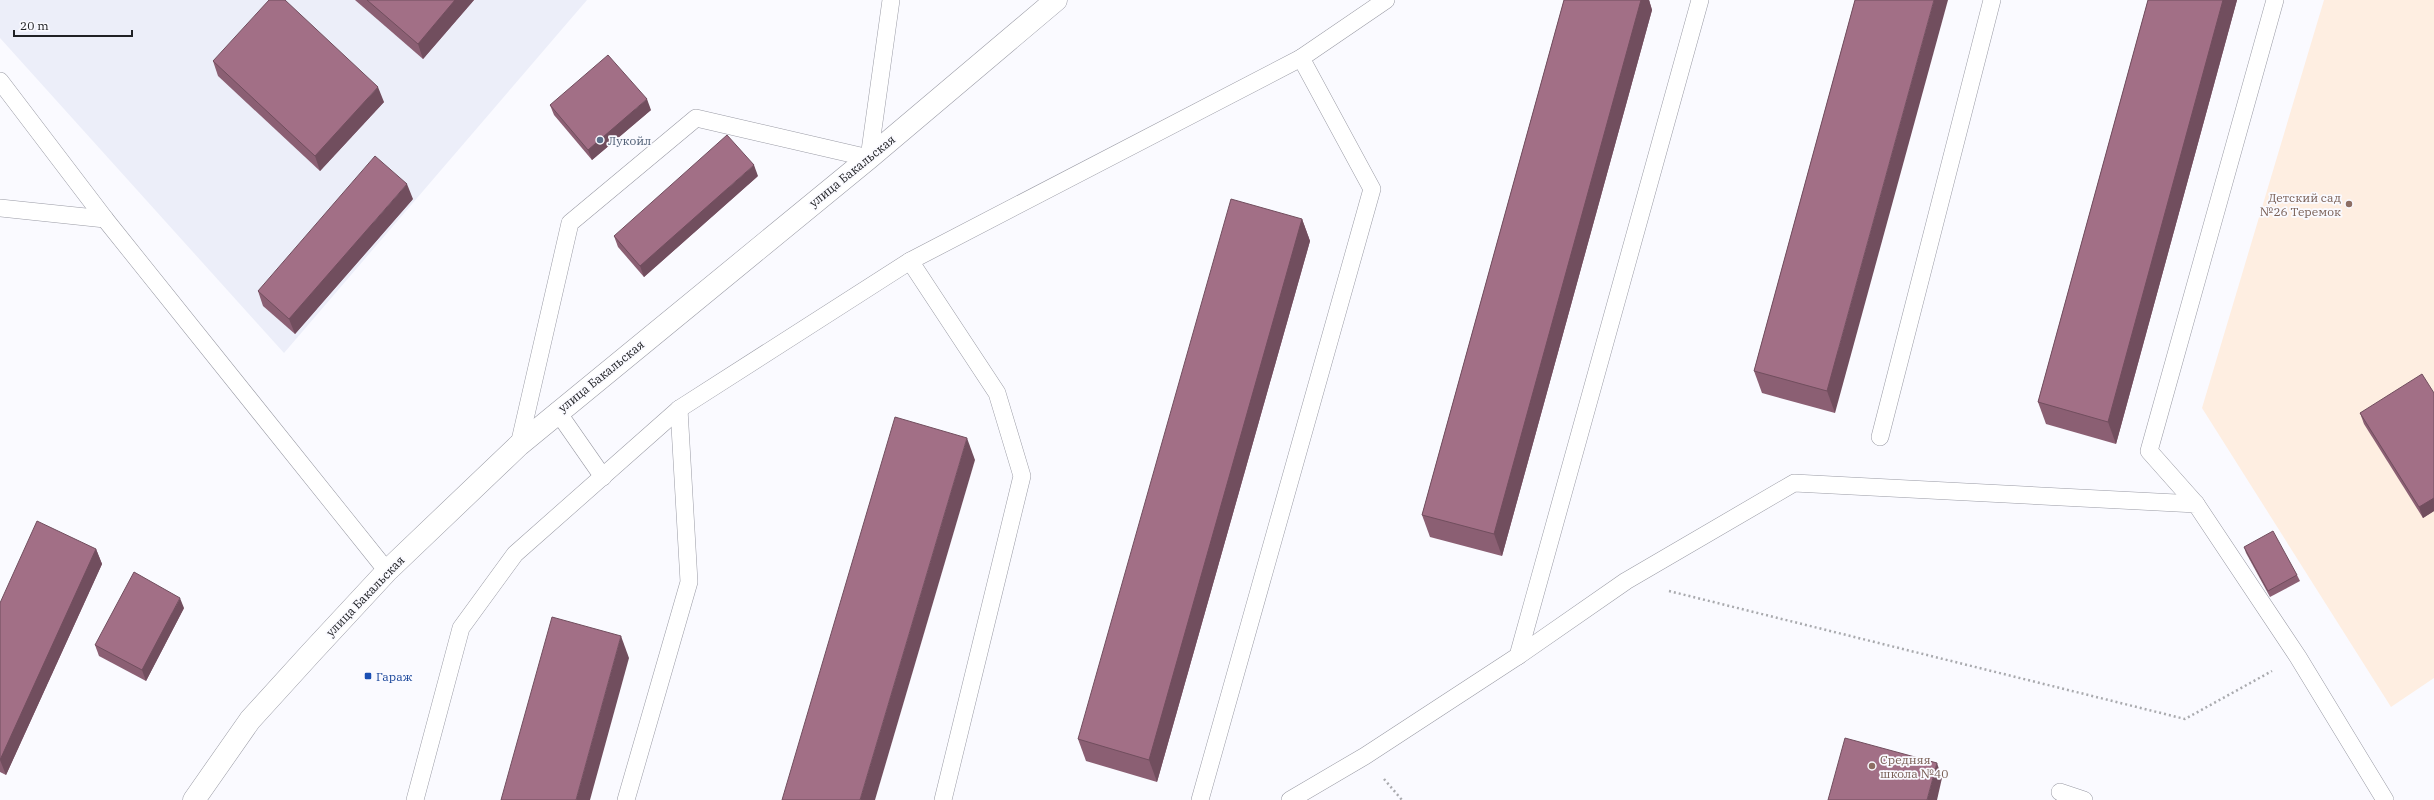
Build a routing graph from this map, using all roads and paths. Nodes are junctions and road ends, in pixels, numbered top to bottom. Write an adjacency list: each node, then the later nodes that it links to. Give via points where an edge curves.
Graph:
1 (891, 0): 9 (lane)
2 (1056, 0): 9 (main road, улица Бакальская)
3 (1386, 0): 7 (lane)
4 (1700, 0): 21 (lane)
5 (1992, 0): 15 (lane)
6 (2275, 0): 18 (lane, via 2149,451)
7 (1301, 58): 12 (lane); 28 (lane, via 1372,189)
8 (0, 81): 11 (lane)
9 (869, 158): 14 (main road, улица Бакальская); 16 (lane, via 696,118 570,222)
10 (0, 208): 11 (lane)
11 (105, 219): 19 (lane)
12 (910, 260): 13 (lane); 27 (lane, via 997,393 1022,476)
13 (679, 409): 17 (lane); 26 (lane, via 688,582)
14 (557, 412): 16 (main road, улица Бакальская); 17 (lane)
15 (1880, 438)
16 (519, 445): 19 (main road, улица Бакальская)
17 (603, 477): 25 (lane, via 516,554 461,628)
18 (2196, 504): 20 (lane, via 1794,483); 22 (lane)
19 (387, 571): 24 (main road, улица Бакальская, via 250,720)
20 (1626, 581): 21 (lane); 22 (path, via 2185,719)
21 (1518, 656): 29 (lane, via 1365,756)
22 (2298, 657): 31 (lane)
23 (2060, 792): 30 (lane)
24 (194, 800)
25 (415, 800)
26 (626, 800)
27 (943, 800)
28 (1200, 800)
29 (1290, 800)
30 (2084, 800)
31 (2385, 800)

